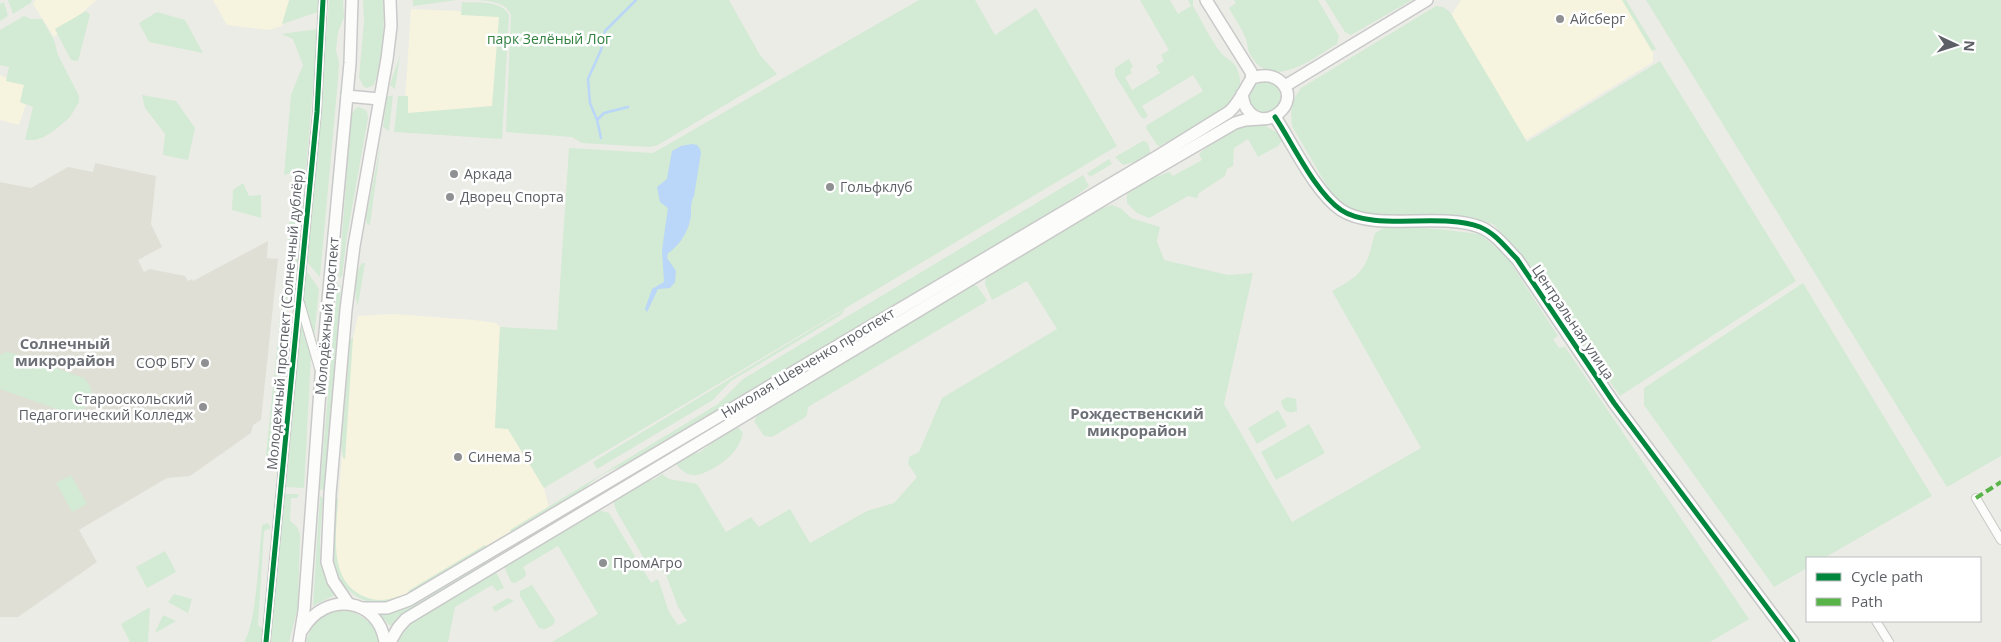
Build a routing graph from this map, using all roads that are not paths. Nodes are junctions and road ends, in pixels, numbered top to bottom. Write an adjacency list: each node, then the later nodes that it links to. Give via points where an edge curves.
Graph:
1 (323, 0): 13 (street, Молодежный проспект (Солнечный дублёр), via 317,112)
2 (352, 0): 9 (main road, Молодёжный проспект)
3 (390, 0): 10 (main road, Молодёжный проспект, via 389,43)
4 (1206, 0): 6 (main road)
5 (1427, 0): 7 (main road)
6 (1252, 78): 7 (main road, via 1270,76); 8 (main road)
7 (1285, 86): 11 (main road, via 1287,102)
8 (1242, 94): 12 (main road, via 1246,108); 15 (main road, Николая Шевченко проспект, via 1229,112 1158,156)
9 (347, 96): 10 (main road); 14 (main road, Молодёжный проспект)
10 (379, 99): 19 (main road, Молодёжный проспект, via 345,318 327,543 329,572)
11 (1276, 117): 12 (main road); 26 (main road, Центральная улица, via 1324,195 1341,210 1370,220 1459,222 1481,228 1498,239 1517,259 1614,403)
12 (1261, 119): 16 (main road, Николая Шевченко проспект, via 1235,123)
13 (299, 298): 14 (street); 23 (street, Молодежный проспект (Солнечный дублёр))
14 (321, 376): 22 (main road, Молодёжный проспект)
15 (738, 404): 16 (main road); 20 (main road, Николая Шевченко проспект, via 409,600 387,608)
16 (744, 415): 25 (main road, Николая Шевченко проспект, via 415,612 398,628)
17 (1976, 498): 18 (street)
18 (2001, 540)
19 (348, 604): 20 (main road, Молодёжный проспект); 22 (main road, Молодёжный проспект, via 331,605 320,611 308,621)
20 (362, 608): 24 (main road, Молодёжный проспект, via 381,628)
21 (1877, 622): 27 (street)
22 (300, 637)
23 (266, 642)
24 (385, 642)
25 (390, 642)
26 (1793, 642)
27 (1889, 642)

